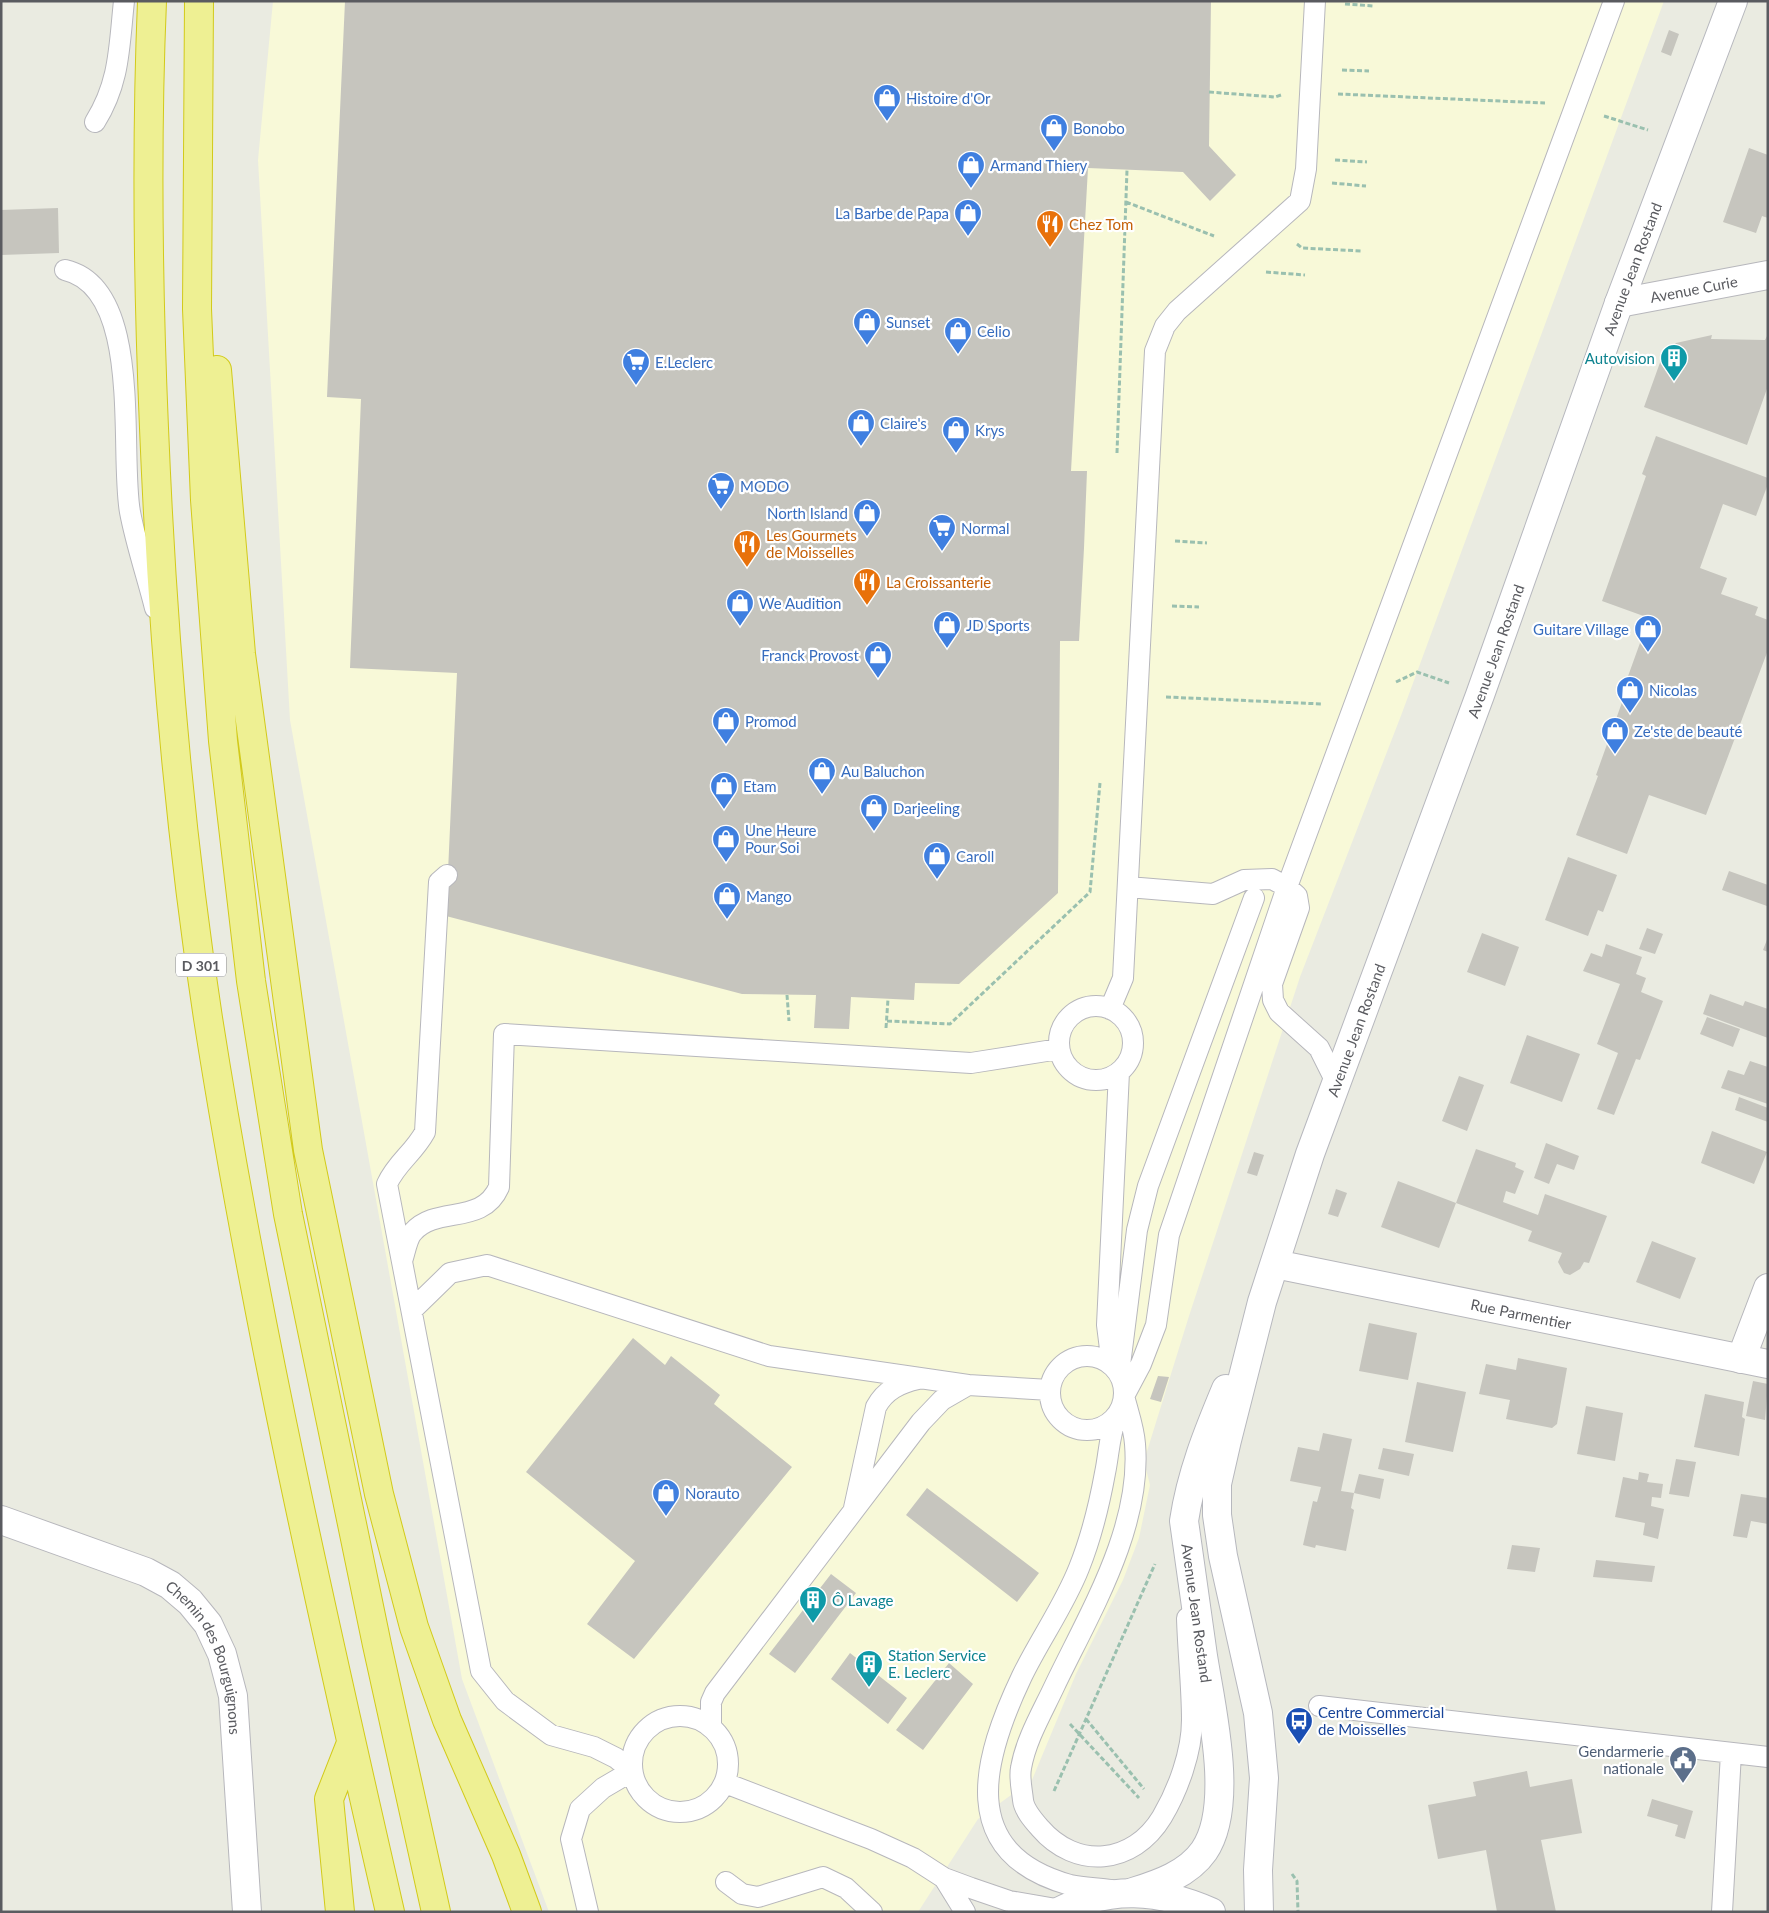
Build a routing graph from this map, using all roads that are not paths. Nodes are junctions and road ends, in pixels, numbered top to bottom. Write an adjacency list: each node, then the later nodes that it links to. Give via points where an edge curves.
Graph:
1 (124, 1): 7 (lane, via 116,76)
2 (152, 1): 12 (highway, D 301, via 148,91 149,310)
3 (199, 1): 8 (highway, D 301)
4 (1315, 1): 14 (lane, via 1306,169 1300,201 1177,311 1165,326 1156,351)
5 (1614, 1): 15 (lane)
6 (1734, 1): 11 (street, Avenue Jean Rostand)
7 (95, 122)
8 (198, 143): 51 (highway, D 301, via 197,309 205,500 222,741 251,981 288,1214); 52 (highway, via 241,654 308,1150 379,1494 414,1627 447,1720 506,1855)
9 (64, 270): 12 (lane, via 74,272 92,284 108,308 121,347 130,511)
10 (1768, 275): 11 (street, Avenue Curie)
11 (1619, 303): 20 (street, Avenue Jean Rostand, via 1480,695)
12 (165, 647): 39 (highway, D 301, via 188,858 222,1101 260,1321)
13 (447, 875): 21 (lane, via 439,882 425,1132 418,1146 394,1168 387,1184)
14 (1128, 887): 15 (lane, via 1213,894 1244,880 1272,879); 17 (lane, via 1123,978)
15 (1287, 887): 20 (lane, via 1297,896 1299,908 1272,984 1273,1000 1279,1012 1319,1048); 32 (lane, via 1169,1235 1156,1325)
16 (1254, 898): 28 (lane, via 1148,1186 1137,1230)
17 (1110, 1009): 18 (lane, via 1091,1007 1073,1014 1062,1030); 19 (lane, via 1119,1014 1132,1033 1131,1055)
18 (1059, 1049): 19 (lane, via 1067,1066 1082,1078 1108,1078); 21 (lane, via 971,1063 504,1034 499,1187 494,1199 482,1208 424,1222 411,1233)
19 (1119, 1072): 28 (lane, via 1107,1325)
20 (1336, 1082): 22 (street, Avenue Jean Rostand)
21 (401, 1263): 25 (lane)
22 (1275, 1264): 24 (street, Avenue Jean Rostand); 26 (street, Rue Parmentier)
23 (1768, 1288): 26 (street)
24 (1262, 1302): 36 (street, Avenue Jean Rostand, via 1199,1453); 57 (street, Avenue Jean Rostand, via 1217,1484 1216,1501 1223,1556 1251,1678 1264,1778 1258,1864)
25 (412, 1310): 29 (lane, via 450,1274 487,1264 769,1356); 42 (lane, via 481,1671 505,1701 551,1735 594,1747 616,1758)
26 (1741, 1359): 27 (street, Rue Parmentier)
27 (1768, 1364)
28 (1115, 1369): 31 (lane, via 1090,1356 1068,1361 1059,1369); 32 (lane, via 1124,1384)
29 (920, 1378): 30 (lane); 34 (lane, via 902,1382 881,1397 876,1407)
30 (968, 1385): 31 (lane); 34 (lane, via 942,1400 921,1422)
31 (1050, 1390): 33 (lane, via 1055,1413 1073,1428 1096,1429)
32 (1124, 1396): 33 (lane); 36 (lane, via 1135,1442 1134,1496 1112,1566 1025,1752 1020,1770 1024,1804 1043,1832 1062,1848 1080,1855 1099,1857 1116,1854 1148,1836 1162,1818 1187,1754 1192,1720)
33 (1116, 1418): 46 (lane, via 1109,1438 1106,1471 1094,1527 1078,1570 1010,1704 986,1797 1001,1844 1029,1868 1072,1885)
34 (854, 1510): 38 (lane, via 715,1693 711,1702)
35 (1, 1520): 48 (street, Chemin des Bourguignons, via 146,1572 170,1585 208,1624 222,1654 233,1696)
36 (1184, 1521): 46 (street, Avenue Jean Rostand, via 1216,1733 1218,1808 1212,1835 1204,1851 1191,1865 1156,1885)
37 (1319, 1706): 40 (lane)
38 (710, 1727): 42 (lane, via 699,1719 684,1716 657,1721 637,1741 632,1755); 43 (lane, via 727,1750)
39 (352, 1743): 49 (highway, via 329,1799); 50 (highway, D 301)
40 (1731, 1753): 41 (lane); 58 (lane)
41 (1768, 1758)
42 (632, 1772): 43 (lane, via 637,1787 647,1800 661,1810 678,1813 694,1811 709,1804); 53 (lane, via 603,1788 580,1809 571,1839)
43 (725, 1783): 44 (lane, via 871,1839 913,1858)
44 (944, 1878): 47 (lane, via 1008,1901); 55 (lane)
45 (726, 1882): 54 (lane, via 742,1894 758,1897 823,1877 846,1888)
46 (1133, 1892): 47 (street, via 1083,1900); 56 (street, via 1182,1899)
47 (1060, 1911)
48 (247, 1912)
49 (340, 1912)
50 (390, 1912)
51 (436, 1912)
52 (526, 1912)
53 (588, 1912)
54 (872, 1912)
55 (965, 1912)
56 (1211, 1912)
57 (1259, 1912)
58 (1722, 1912)

